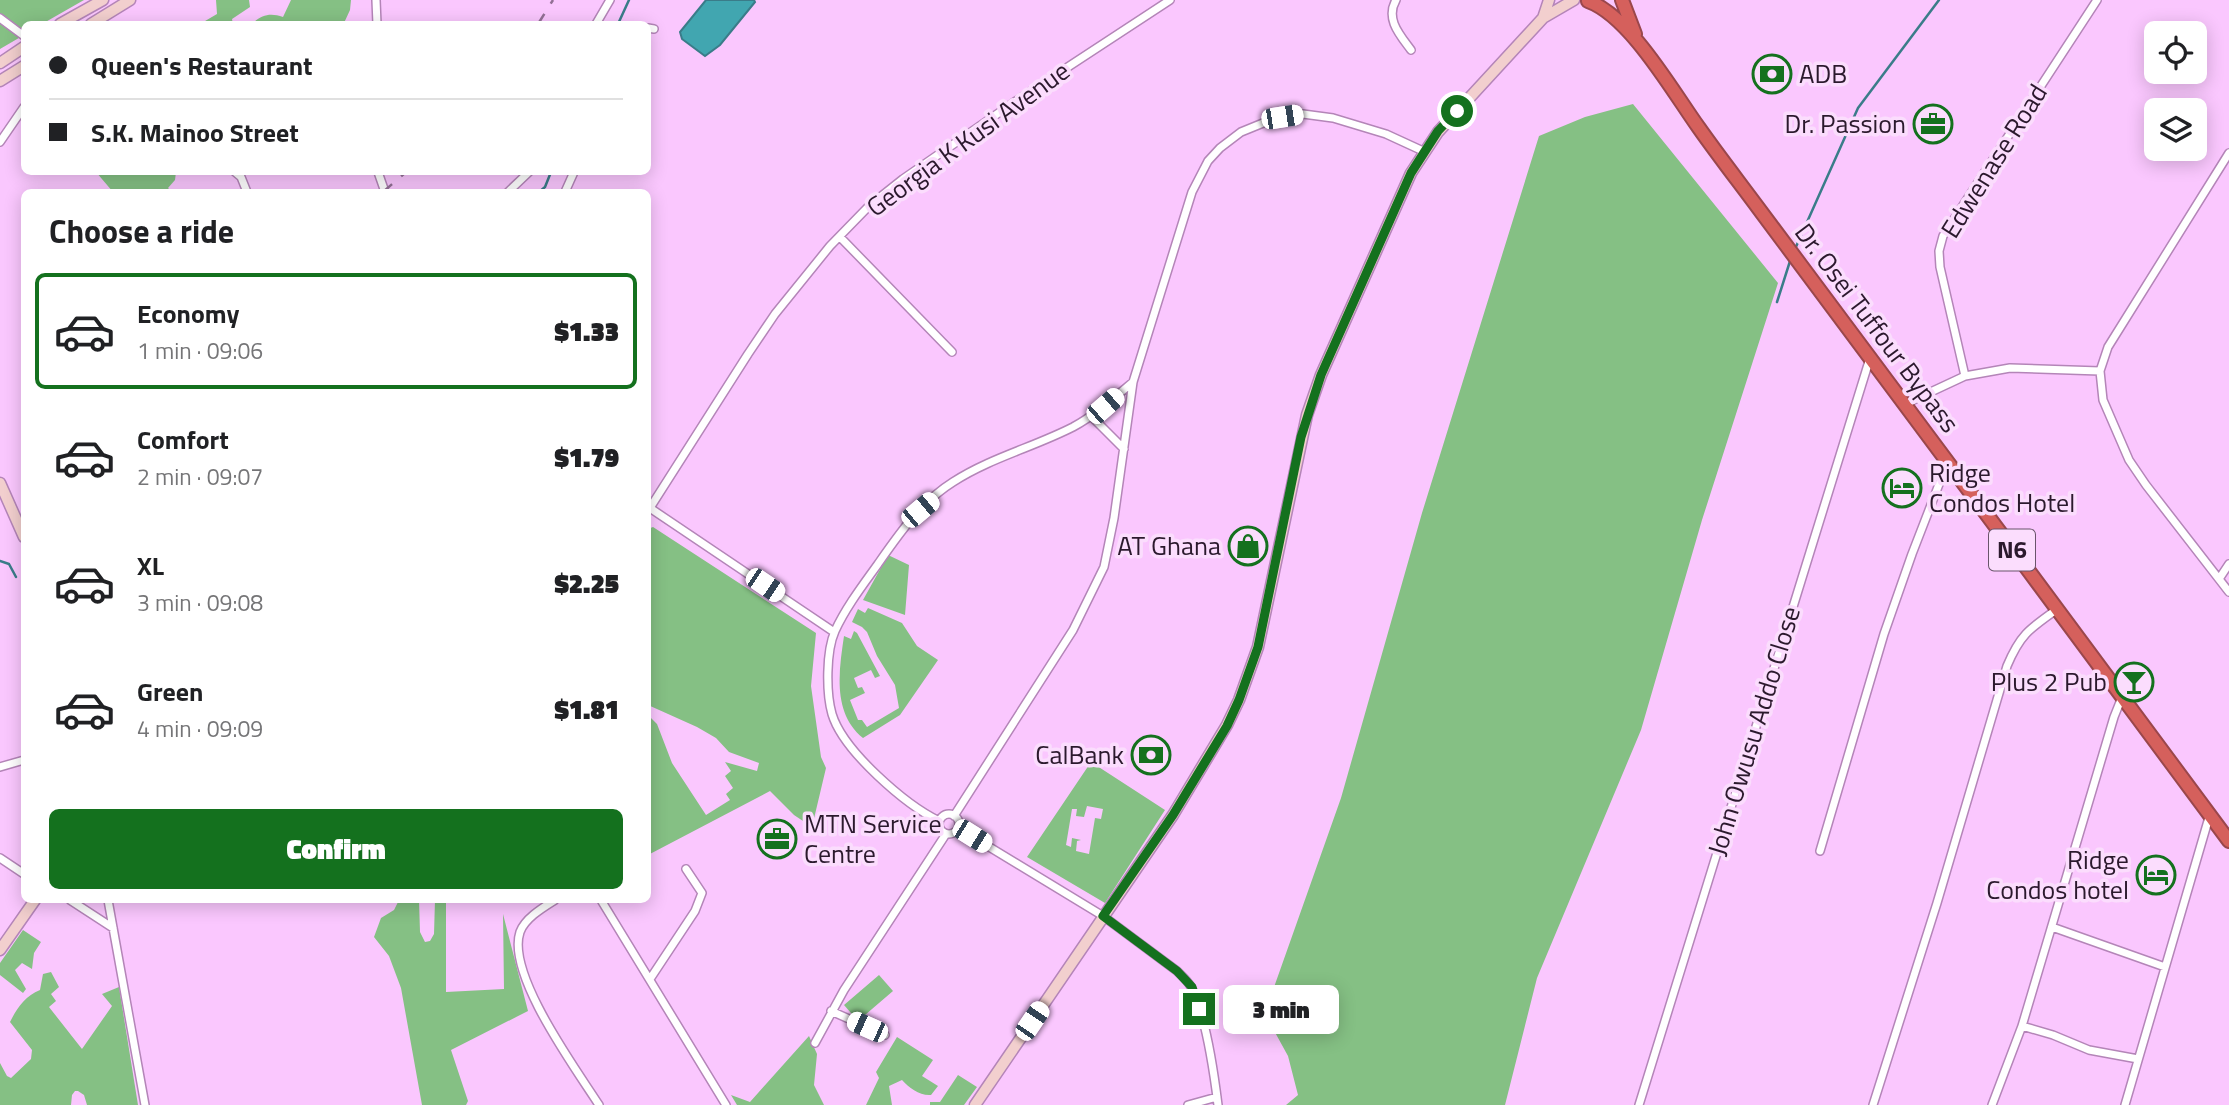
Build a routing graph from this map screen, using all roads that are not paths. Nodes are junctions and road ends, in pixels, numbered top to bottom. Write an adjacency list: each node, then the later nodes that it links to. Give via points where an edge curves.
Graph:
1 (130, 0): 14 (main road)
2 (376, 0): 15 (street)
3 (610, 0): 16 (street)
4 (1170, 0): 30 (street, Georgia K Kusi Avenue, via 903,179)
5 (1396, 0): 20 (street, via 1392,18)
6 (1549, 0): 12 (main road)
7 (1583, 0): 12 (main road); 18 (highway, Dr. Osei Tuffour Bypass / N6, via 1610,14)
8 (1622, 0): 18 (highway, Dr. Osei Tuffour Bypass / N6)
9 (2097, 0): 34 (street, Edwenase Road, via 1943,236 1940,267)
10 (98, 1): 13 (main road)
11 (0, 18): 17 (street)
12 (1543, 18): 26 (main road)
13 (65, 21)
14 (96, 21)
15 (377, 21)
16 (598, 21)
17 (21, 34)
18 (1639, 44): 32 (highway, Dr. Osei Tuffour Bypass / N6)
19 (21, 49): 21 (main road)
20 (1412, 50)
21 (0, 63)
22 (21, 68): 23 (main road)
23 (0, 81)
24 (21, 111): 25 (street)
25 (0, 142)
26 (1423, 151): 35 (street, via 1386,134 1303,114 1255,126 1220,148 1192,192); 68 (main road, via 1307,415 1258,647 1239,700 1173,815)
27 (2229, 153): 33 (street, via 2108,346)
28 (526, 175): 29 (street)
29 (511, 189)
30 (840, 237): 31 (street); 42 (street, Georgia K Kusi Avenue, via 775,314)
31 (952, 352)
32 (1870, 357): 36 (highway, Dr. Osei Tuffour Bypass / N6); 85 (street, John Owusu Addo Close)
33 (2100, 371): 34 (street, via 2010,368); 46 (street, via 2103,400 2129,460)
34 (1965, 376): 36 (street)
35 (1133, 382): 37 (street); 38 (street)
36 (1905, 404): 39 (highway, Dr. Osei Tuffour Bypass / N6)
37 (1091, 416): 38 (street); 49 (street, via 952,482 898,534)
38 (1125, 449): 54 (street, via 1104,567 1096,587)
39 (1948, 460): 48 (highway, Dr. Osei Tuffour Bypass / N6); 59 (street, via 1884,634)
40 (0, 483): 41 (main road)
41 (3, 499): 44 (main road)
42 (651, 506)
43 (651, 510): 49 (street)
44 (21, 532)
45 (2229, 564): 46 (street)
46 (2219, 579): 47 (street)
47 (2229, 592)
48 (2056, 610): 50 (highway, Dr. Osei Tuffour Bypass / N6); 86 (street, via 2028,629 2007,666)
49 (834, 632): 55 (street, via 829,696 842,735 898,794)
50 (2122, 697): 53 (highway, Dr. Osei Tuffour Bypass / N6); 69 (street)
51 (21, 761): 52 (street)
52 (0, 767)
53 (2210, 814): 58 (highway, Dr. Osei Tuffour Bypass / N6); 72 (street)
54 (954, 816): 55 (street, via 947,814); 56 (street)
55 (939, 821): 57 (street)
56 (958, 828): 57 (street); 68 (street)
57 (946, 834): 74 (street)
58 (2229, 841)
59 (1821, 851)
60 (0, 858): 62 (street)
61 (686, 869): 73 (street, via 702,893)
62 (21, 872)
63 (33, 903): 71 (main road)
64 (74, 903): 70 (street)
65 (109, 903): 70 (street)
66 (550, 903): 81 (street, via 521,929 518,945 527,984)
67 (603, 903): 73 (street)
68 (1103, 916): 79 (street, via 1192,987); 83 (main road)
69 (2052, 927): 72 (street); 75 (street)
70 (113, 929): 80 (street)
71 (0, 950)
72 (2165, 967): 78 (street)
73 (650, 979): 82 (street)
74 (831, 1011): 76 (street); 77 (street)
75 (2022, 1026): 78 (street, via 2089,1050); 87 (street)
76 (885, 1035)
77 (816, 1043)
78 (2138, 1059): 88 (street)
79 (1217, 1101): 84 (street)
80 (145, 1105)
81 (599, 1105)
82 (726, 1105)
83 (975, 1105)
84 (1188, 1105)
85 (1639, 1105)
86 (1873, 1105)
87 (1993, 1105)
88 (2125, 1105)

